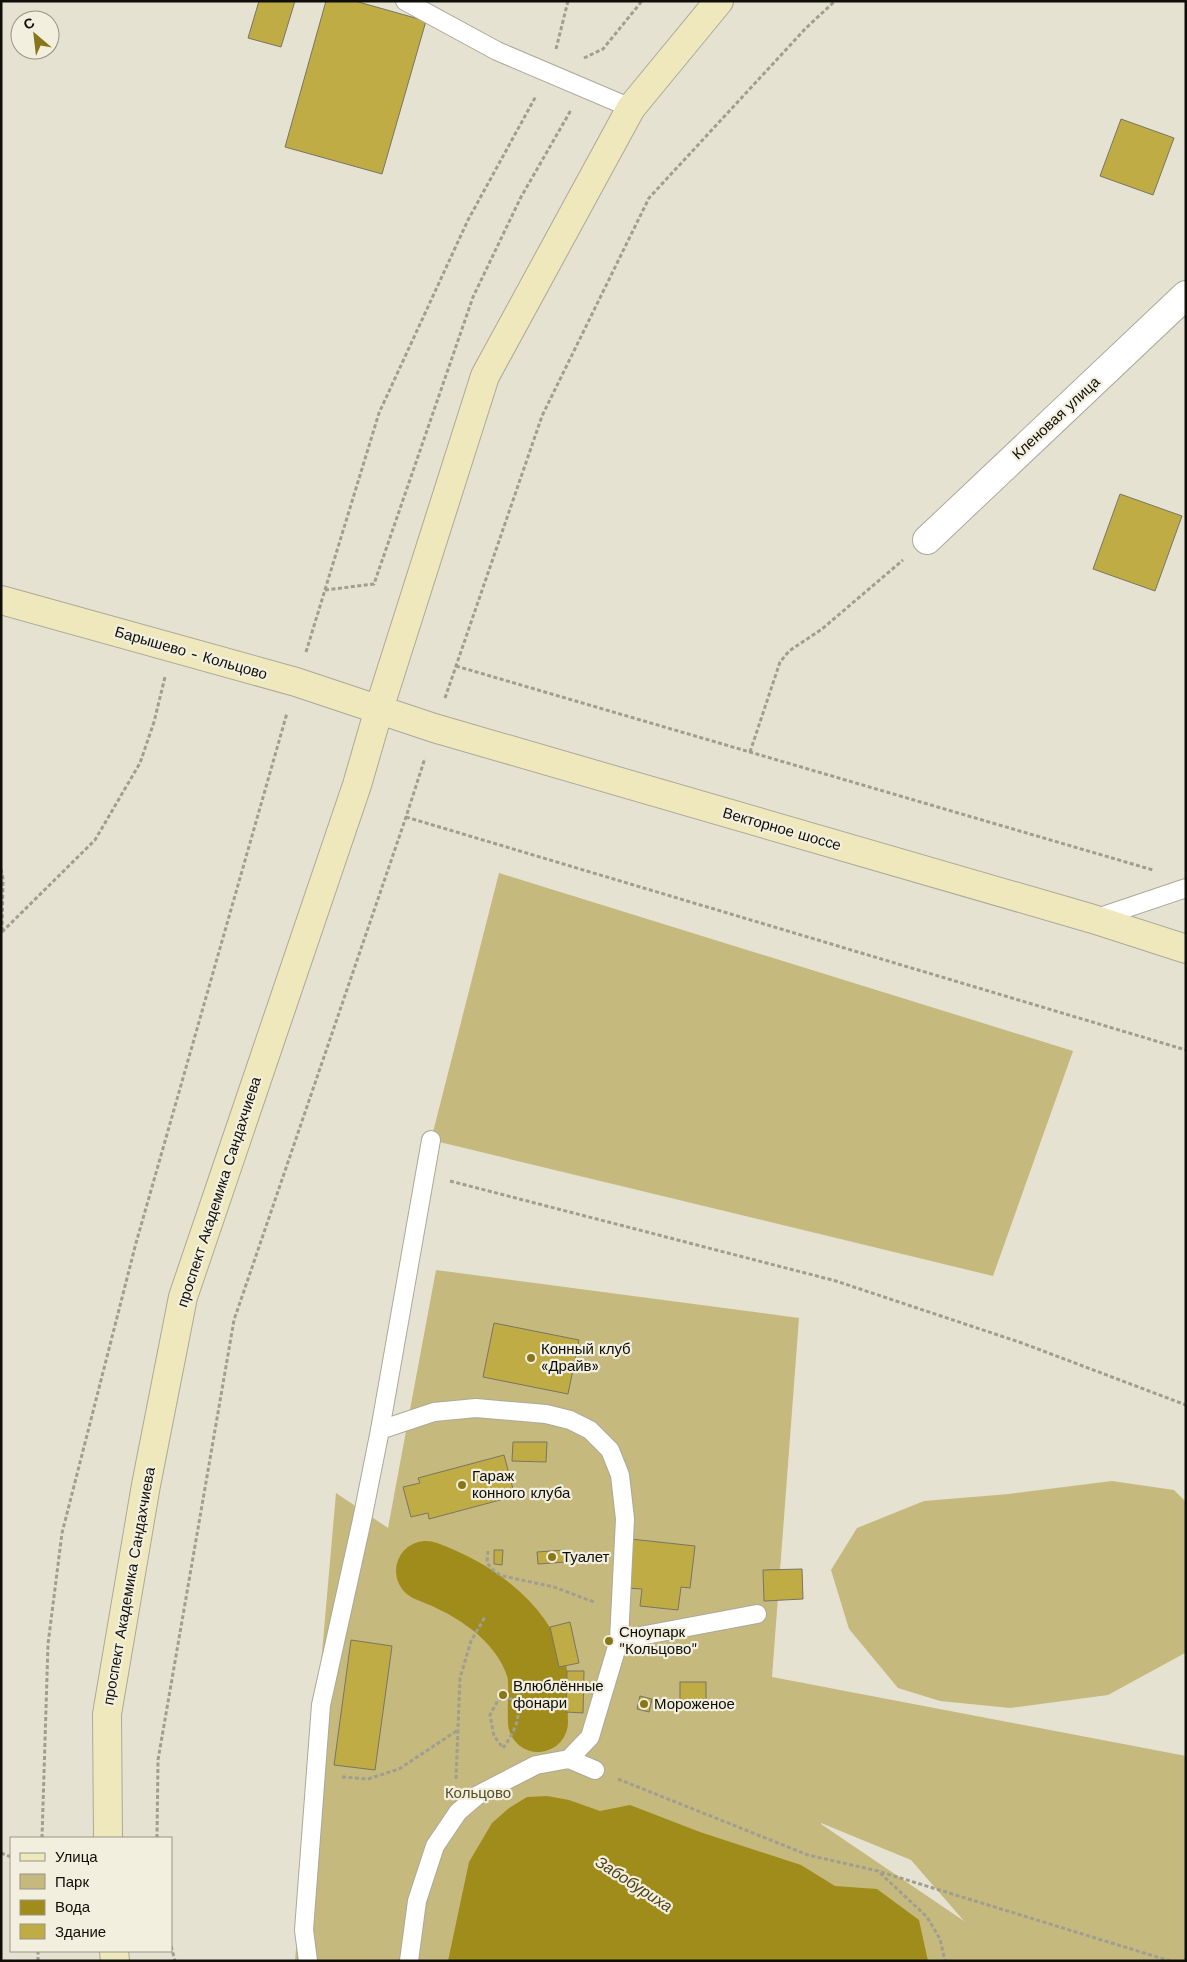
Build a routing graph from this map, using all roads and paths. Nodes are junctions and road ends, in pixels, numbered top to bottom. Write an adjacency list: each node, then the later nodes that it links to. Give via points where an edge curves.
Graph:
1 (405, 1): 6 (lane, via 497,51)
2 (568, 1): 6 (path)
3 (642, 1): 6 (path, via 603,49)
4 (719, 1): 8 (main road, проспект Академика Сандахчиева)
5 (835, 1): 14 (path, via 806,28 649,198 542,416)
6 (549, 74): 7 (lane); 11 (path, via 468,220 379,413)
7 (583, 89): 8 (lane); 11 (path, via 521,197 473,297 374,584)
8 (631, 108): 16 (main road, проспект Академика Сандахчиева, via 485,376)
9 (1186, 295): 10 (street, Кленовая улица)
10 (927, 540): 18 (path, via 822,629 789,651 780,662)
11 (325, 590): 15 (path)
12 (1, 600): 13 (main road, Барышево - Кольцово)
13 (172, 648): 15 (main road, Барышево - Кольцово); 24 (path, via 140,763 95,840)
14 (456, 666): 17 (path); 18 (path)
15 (296, 682): 16 (main road, Барышево - Кольцово); 42 (path, via 136,1244 62,1533 48,1644)
16 (379, 709): 17 (main road, Векторное шоссе); 43 (main road, проспект Академика Сандахчиева, via 357,785 182,1297 146,1485 108,1714)
17 (434, 728): 19 (path); 23 (main road, Векторное шоссе)
18 (750, 752): 21 (path)
19 (406, 818): 26 (path); 44 (path, via 234,1320 158,1760)
20 (1, 870): 24 (path)
21 (1157, 871)
22 (1186, 888): 23 (lane)
23 (1093, 919): 25 (main road, Векторное шоссе)
24 (2, 932)
25 (1186, 948)
26 (1186, 1050)
27 (431, 1140): 28 (lane)
28 (425, 1174): 29 (path, via 836,1281 1022,1343); 30 (lane)
29 (1186, 1405)
30 (380, 1430): 34 (lane, via 434,1412 476,1408 546,1414 570,1420 590,1430 610,1450 620,1475 625,1519); 40 (lane, via 322,1705)
31 (488, 1551): 34 (path, via 487,1562 494,1572 586,1598)
32 (757, 1614): 35 (lane)
33 (485, 1616): 36 (path, via 471,1641 460,1678)
34 (620, 1618): 35 (lane)
35 (619, 1640): 38 (lane, via 590,1737)
36 (458, 1730): 40 (path, via 407,1764 376,1777); 41 (path)
37 (504, 1748): 37 (path, via 517,1718 518,1709 510,1698 498,1700 490,1715 494,1736)
38 (569, 1760): 39 (lane); 41 (lane, via 536,1765 478,1795)
39 (595, 1770): 45 (path, via 808,1855)
40 (316, 1775): 46 (lane, via 304,1930)
41 (458, 1812): 47 (lane, via 435,1846 417,1900)
42 (42, 1837)
43 (108, 1837)
44 (157, 1837)
45 (878, 1871): 48 (path, via 927,1917 940,1940); 49 (path)
46 (308, 1961)
47 (409, 1961)
48 (945, 1961)
49 (1170, 1961)

